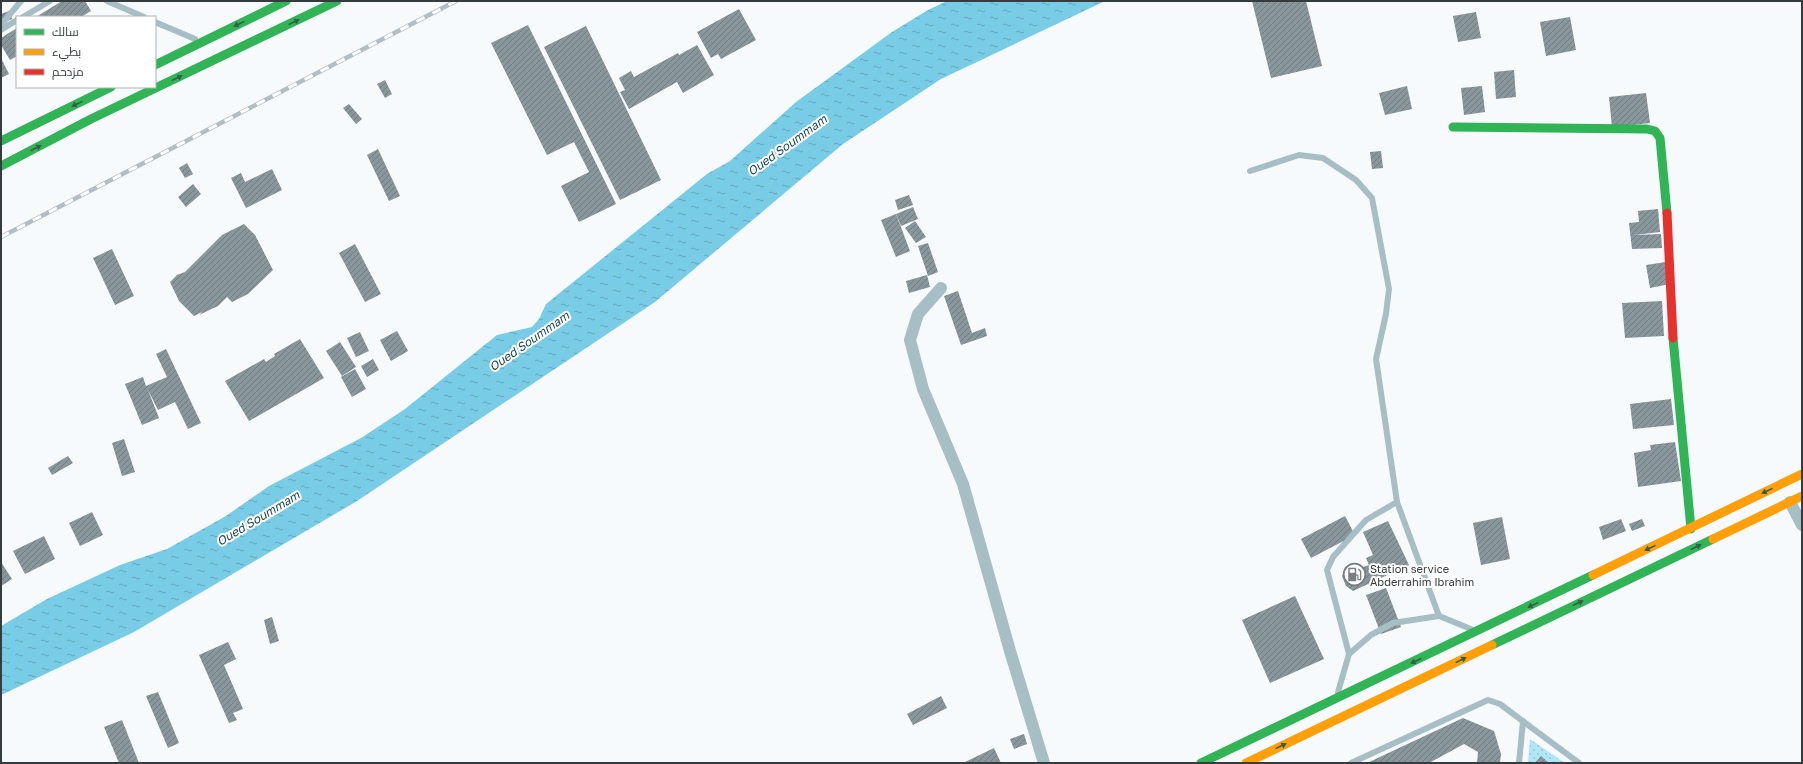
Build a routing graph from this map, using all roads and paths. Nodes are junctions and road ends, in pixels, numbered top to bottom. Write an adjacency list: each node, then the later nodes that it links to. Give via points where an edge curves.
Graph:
1 (21, 1): 10 (lane)
2 (50, 1): 6 (lane)
3 (107, 1): 7 (lane)
4 (286, 1): 12 (main road, one-way to 12)
5 (337, 1): 16 (main road, one-way to 5)
6 (25, 16)
7 (142, 16)
8 (16, 21): 11 (lane)
9 (156, 22): 12 (lane)
10 (1, 25)
11 (1, 30)
12 (202, 42): 13 (main road)
13 (156, 65)
14 (110, 88): 18 (main road, one-way to 18)
15 (156, 88): 19 (main road, one-way to 15)
16 (156, 88)
17 (1453, 127): 27 (main road, via 1647,129 1655,131 1660,138 1668,225 1673,337)
18 (1, 141)
19 (1, 166)
20 (1250, 171): 24 (lane, via 1299,155 1323,158 1356,180 1372,198 1389,288 1376,359)
21 (941, 288): 33 (street, via 918,314 910,340 923,389 963,484)
22 (1802, 474): 27 (main road, one-way to 27)
23 (1802, 496): 25 (main road)
24 (1397, 502): 28 (lane); 30 (lane, via 1366,520 1333,556 1327,570)
25 (1790, 502): 26 (street); 35 (main road, one-way to 25)
26 (1802, 525)
27 (1691, 528): 29 (main road, one-way to 29)
28 (1439, 616): 29 (lane); 30 (lane, via 1393,623 1371,635)
29 (1478, 631): 31 (main road, one-way to 31)
30 (1349, 654): 31 (lane)
31 (1336, 699): 34 (main road)
32 (1523, 721): 36 (lane, via 1500,704 1488,700); 37 (lane); 38 (lane)
33 (1044, 763)
34 (1201, 763)
35 (1246, 763)
36 (1351, 763)
37 (1519, 763)
38 (1578, 763)

